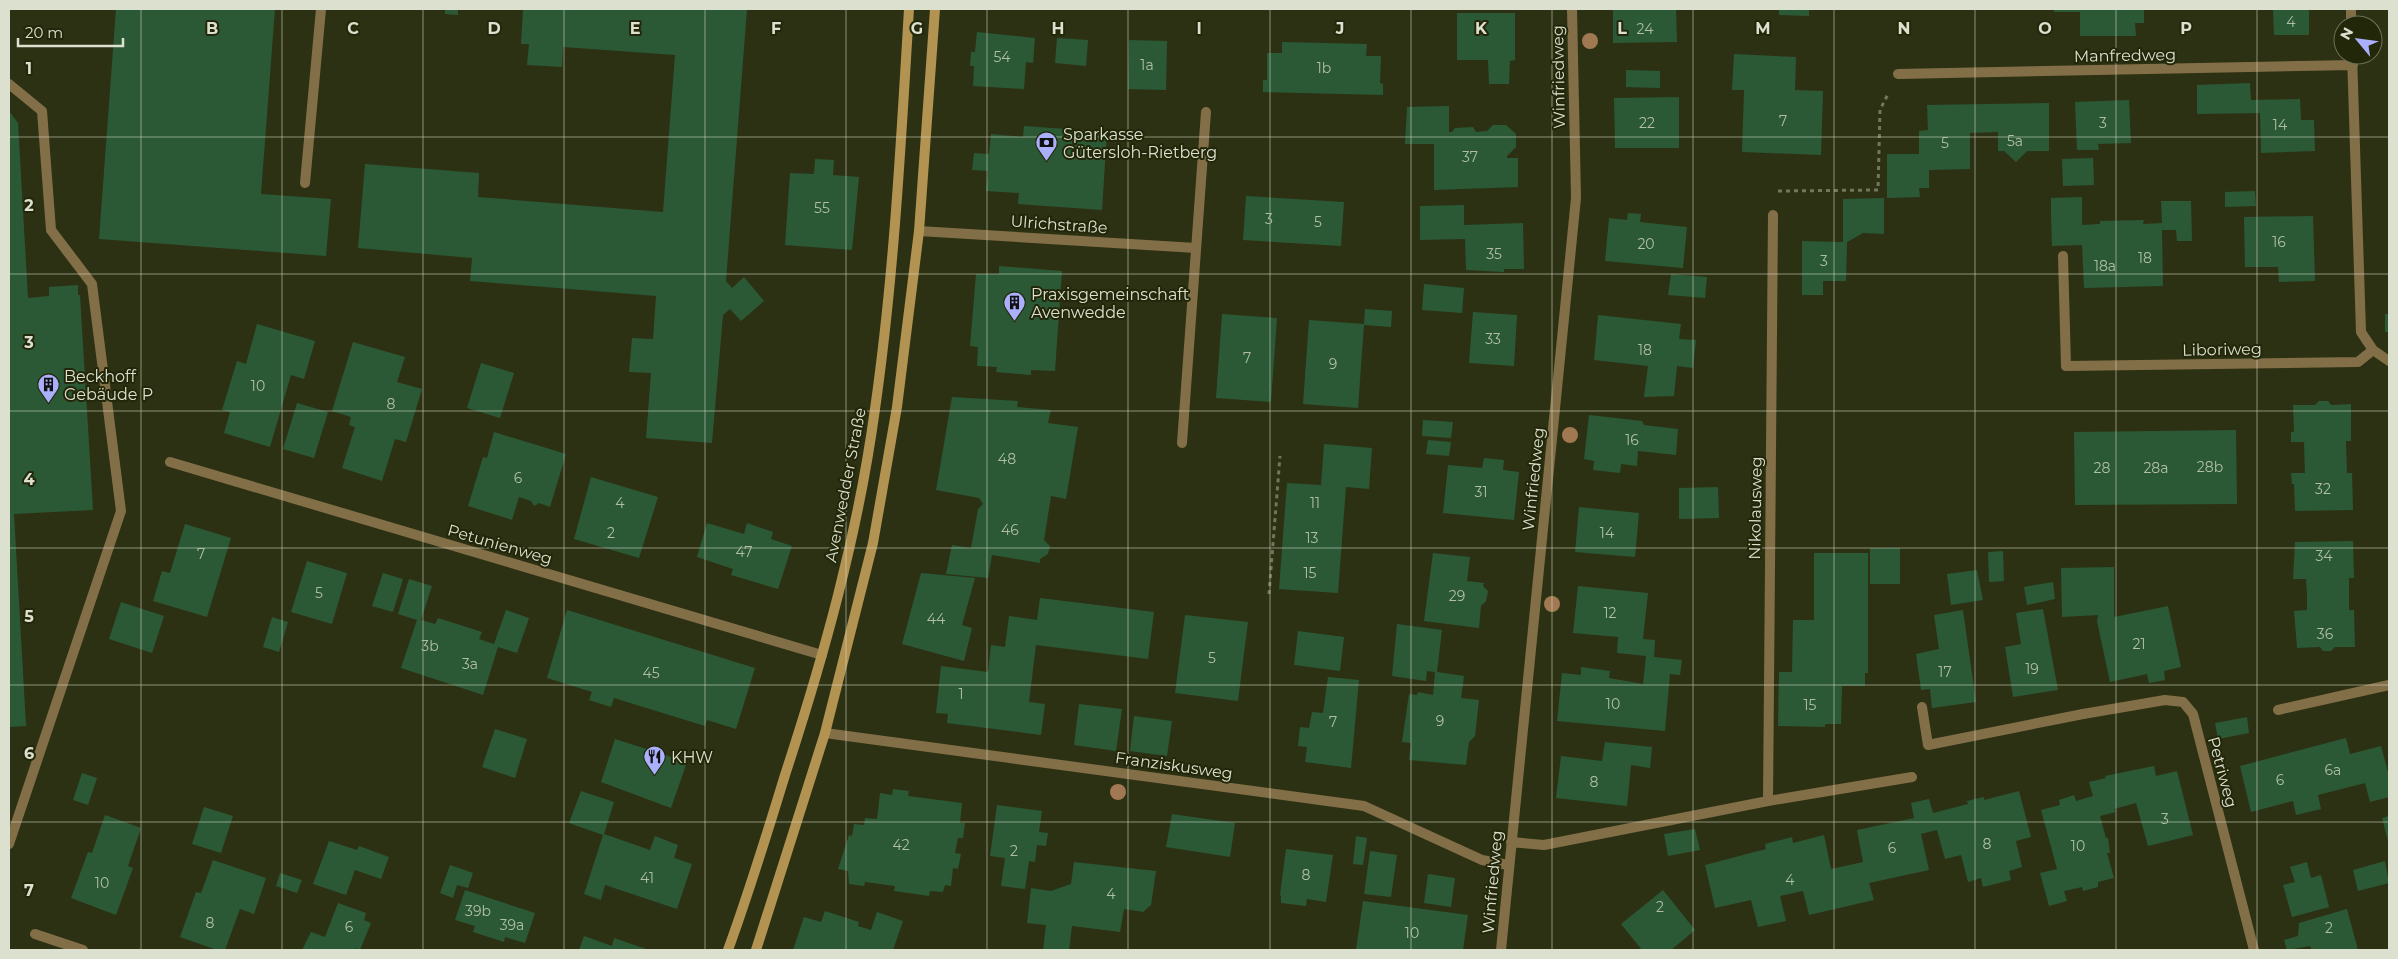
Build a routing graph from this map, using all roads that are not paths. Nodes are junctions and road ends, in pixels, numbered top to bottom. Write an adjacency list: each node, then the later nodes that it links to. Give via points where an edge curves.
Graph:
1 (321, 9): 10 (street)
2 (910, 9): 19 (main road, Avenwedder Straße, via 895,228 875,410 850,548)
3 (935, 9): 12 (main road)
4 (1572, 9): 26 (street, Winfriedweg, via 1576,198)
5 (2333, 61): 7 (street, Manfredweg)
6 (2352, 65): 15 (street, via 2361,332)
7 (1898, 74)
8 (9, 84): 27 (street, via 42,111 51,230 92,284 121,511)
9 (1206, 112): 13 (street)
10 (305, 183)
11 (1773, 215): 25 (street, Nikolausweg)
12 (919, 231): 13 (street, Ulrichstraße); 23 (main road, via 897,407 873,543)
13 (1196, 248): 17 (street)
14 (2063, 256): 15 (street, Liboriweg, via 2066,366 2358,362)
15 (2373, 350): 16 (street)
16 (2389, 360)
17 (1182, 443)
18 (170, 462): 19 (street, Petunienweg)
19 (822, 655): 31 (main road, Avenwedder Straße, via 750,891)
20 (2389, 685): 22 (street)
21 (1922, 707): 34 (street, Petriweg, via 1928,745 2165,700 2183,702 2193,714)
22 (2278, 710)
23 (825, 733): 28 (street, Franziskusweg, via 1364,806 1482,860); 32 (main road)
24 (1912, 777): 25 (street)
25 (1768, 801): 26 (street, via 1544,845)
26 (1511, 842): 28 (street, Winfriedweg)
27 (9, 844)
28 (1508, 865): 33 (street, Winfriedweg)
29 (35, 934): 30 (street)
30 (83, 950)
31 (728, 950)
32 (756, 950)
33 (1501, 950)
34 (2254, 950)

